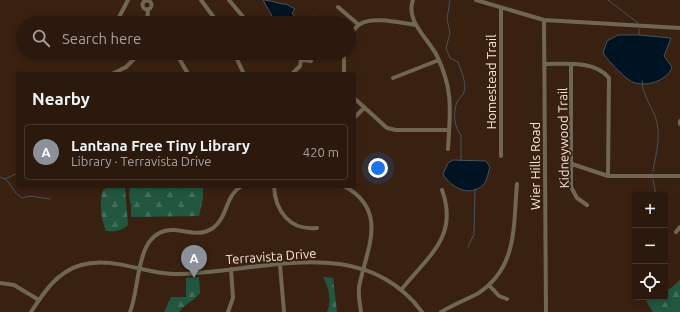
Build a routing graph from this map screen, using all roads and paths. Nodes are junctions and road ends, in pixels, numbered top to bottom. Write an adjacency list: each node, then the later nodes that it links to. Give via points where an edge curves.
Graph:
1 (128, 0): 9 (street)
2 (147, 0): 10 (street, via 143,4 144,8 148,9)
3 (201, 0): 11 (street)
4 (229, 0): 12 (street)
5 (413, 0): 16 (street, via 410,12)
6 (476, 0): 8 (street)
7 (338, 7): 13 (street)
8 (501, 8): 14 (street); 39 (street, Homestead Trail)
9 (120, 16)
10 (148, 16)
11 (213, 16)
12 (242, 16)
13 (348, 16)
14 (544, 20): 18 (street); 26 (street, Wier Hills Road)
15 (358, 25): 16 (street, via 382,21); 17 (street)
16 (416, 25): 24 (street)
17 (356, 27)
18 (680, 28)
19 (133, 60): 28 (street)
20 (180, 60): 29 (street)
21 (237, 60): 30 (street)
22 (302, 60): 25 (street); 31 (street)
23 (344, 60): 32 (street)
24 (439, 60): 33 (street); 37 (street, via 450,93)
25 (311, 61)
26 (545, 64): 27 (street); 68 (street, Wier Hills Road)
27 (571, 64): 40 (street, Kidneywood Trail); 41 (street, via 584,64 605,73 609,78)
28 (116, 72)
29 (187, 72)
30 (243, 72)
31 (294, 72)
32 (344, 72)
33 (393, 78)
34 (356, 100): 35 (street)
35 (364, 108): 36 (street); 37 (street, via 383,126 391,129)
36 (356, 116)
37 (449, 130): 38 (street)
38 (448, 149)
39 (501, 156)
40 (572, 164): 41 (street); 48 (street, Kidneywood Trail, via 571,187)
41 (608, 176): 42 (street)
42 (680, 176)
43 (517, 184): 57 (street, via 510,251 504,266)
44 (239, 188): 53 (street, via 228,201 222,218 209,230 196,234 169,231 156,236 144,249)
45 (274, 188): 50 (street, via 276,204 284,217 300,228)
46 (346, 188): 55 (street, via 363,202 371,219 372,238)
47 (442, 190): 58 (street, via 448,212 445,232 437,246)
48 (587, 205)
49 (680, 227): 51 (street)
50 (317, 228)
51 (676, 232)
52 (280, 265): 54 (street, Terravista Drive); 55 (street, Terravista Drive, via 325,262); 64 (street)
53 (140, 269): 54 (street, Terravista Drive, via 176,274); 60 (street, Terravista Drive, via 99,262 81,265 61,275); 62 (street)
54 (231, 269): 63 (street, via 233,298)
55 (364, 269): 58 (street, Terravista Drive); 65 (street, via 359,289)
56 (0, 283): 60 (street, via 18,286)
57 (489, 284): 59 (street, via 499,296); 67 (street, via 477,294)
58 (401, 290): 66 (street, Terravista Drive)
59 (507, 299)
60 (39, 300): 61 (street, Terravista Drive)
61 (31, 312)
62 (130, 312)
63 (228, 312)
64 (284, 312)
65 (361, 312)
66 (422, 312)
67 (441, 312)
68 (546, 312)

